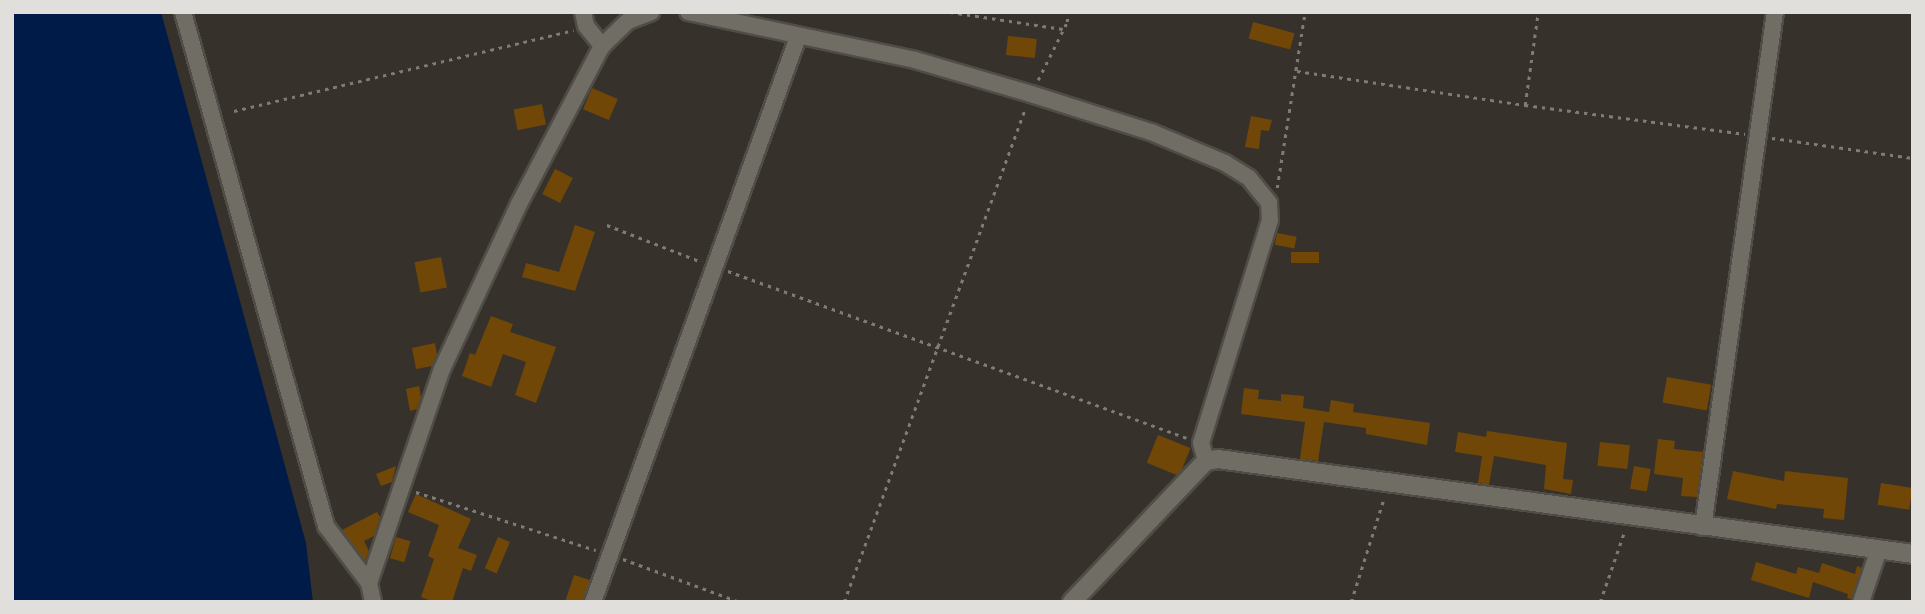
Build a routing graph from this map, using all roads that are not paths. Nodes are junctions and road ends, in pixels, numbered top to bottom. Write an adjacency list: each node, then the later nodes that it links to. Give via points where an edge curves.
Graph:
1 (183, 12): 13 (street, via 326,526)
2 (651, 12): 5 (street)
3 (688, 12): 7 (street)
4 (1775, 12): 10 (street)
5 (629, 17): 8 (street)
6 (584, 19): 8 (street)
7 (798, 37): 9 (street, via 915,60 1031,93 1152,132 1249,178 1269,203 1270,220 1201,443); 15 (street)
8 (602, 46): 13 (street, via 519,204 442,369)
9 (1206, 461): 10 (street, via 1218,459); 16 (street)
10 (1703, 527): 11 (street)
11 (1879, 550): 12 (street); 17 (street)
12 (1913, 554)
13 (369, 583): 14 (street)
14 (373, 602)
15 (593, 602)
16 (1072, 602)
17 (1861, 602)

